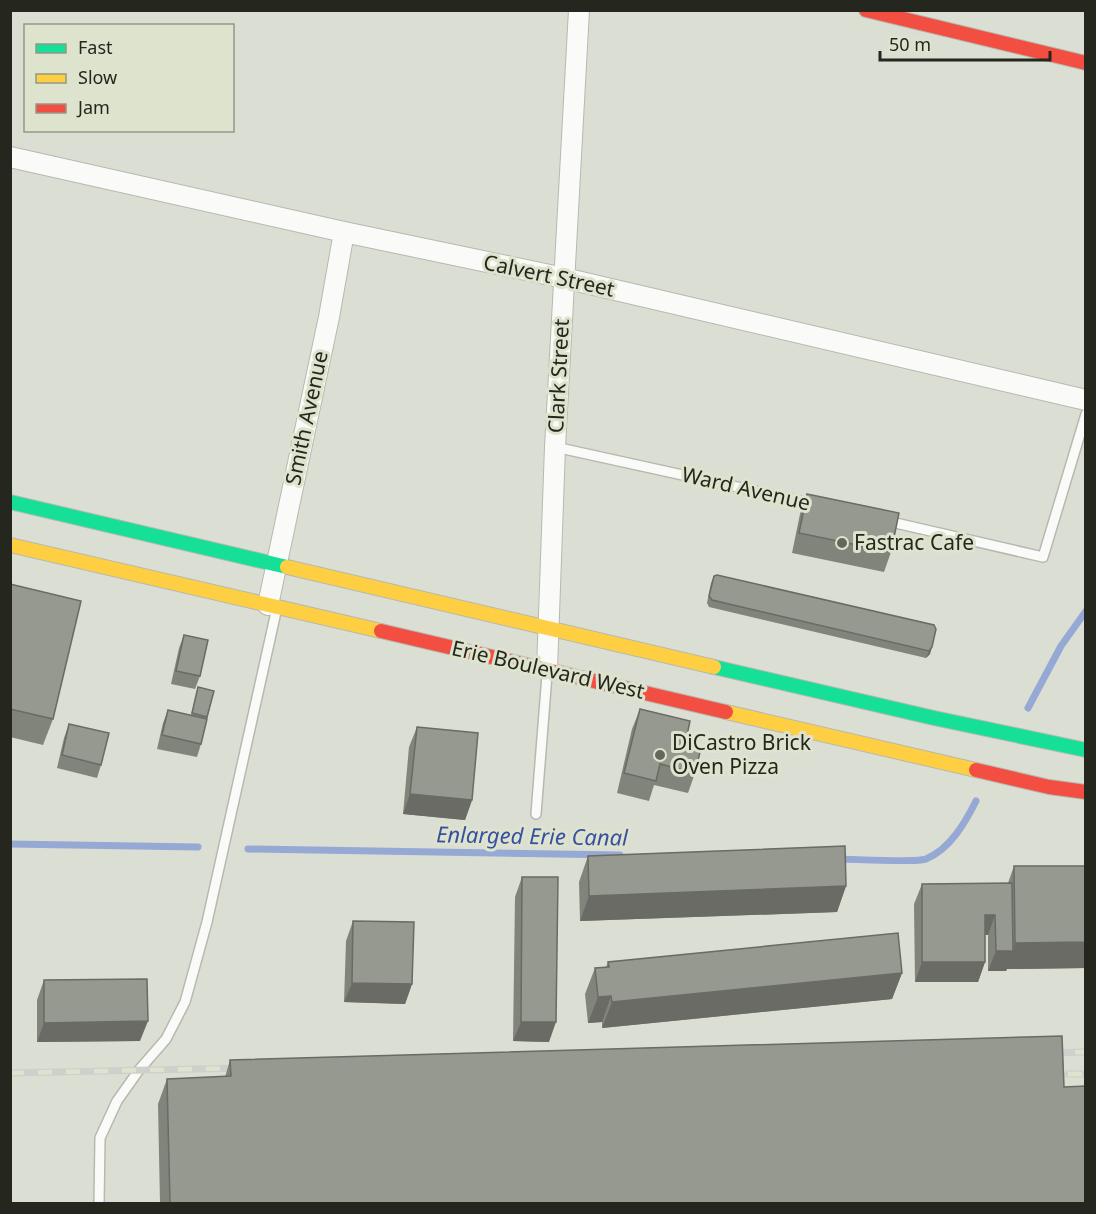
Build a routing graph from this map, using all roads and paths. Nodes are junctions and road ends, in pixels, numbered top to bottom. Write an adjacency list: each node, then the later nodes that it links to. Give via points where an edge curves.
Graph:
1 (579, 10): 6 (street, Clark Street)
2 (866, 10): 3 (main road)
3 (1086, 63)
4 (10, 158): 5 (street, Calvert Street)
5 (344, 232): 6 (street, Calvert Street); 14 (street, Smith Avenue)
6 (564, 278): 7 (street, Calvert Street); 9 (street, Clark Street)
7 (1086, 400)
8 (1086, 414): 12 (lane, via 1043,556)
9 (555, 447): 11 (lane, Ward Avenue); 16 (street, Clark Street)
10 (10, 502): 14 (main road, Erie Boulevard West)
11 (824, 506)
12 (881, 520)
13 (10, 545): 15 (main road, Erie Boulevard West)
14 (275, 565): 15 (street, Smith Avenue); 16 (main road, Erie Boulevard West)
15 (273, 606): 17 (main road, Erie Boulevard West); 21 (lane, via 207,921 185,1002 166,1039 117,1101 100,1138)
16 (550, 629): 17 (street, Clark Street); 18 (main road, Erie Boulevard West)
17 (547, 670): 19 (main road, Erie Boulevard West, via 1049,787); 20 (lane)
18 (1086, 750)
19 (1086, 792)
20 (536, 814)
21 (99, 1203)

